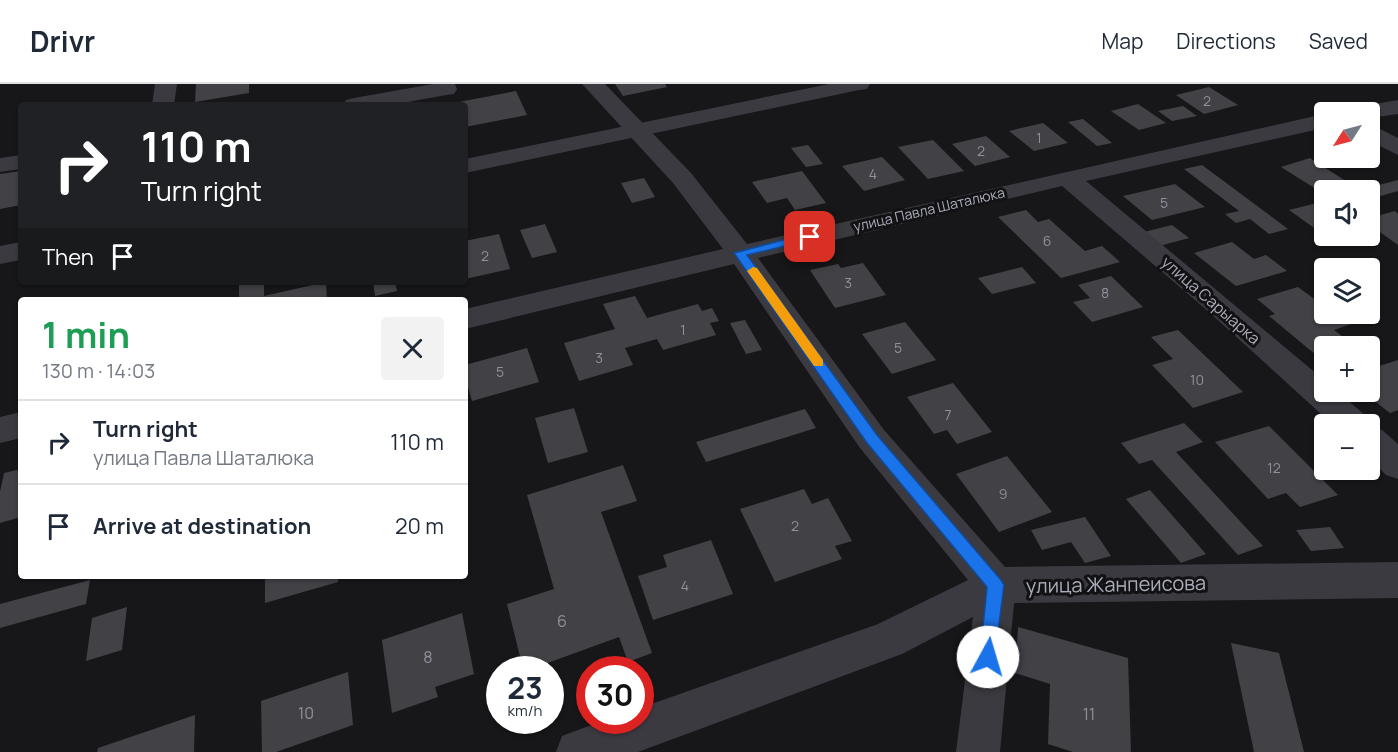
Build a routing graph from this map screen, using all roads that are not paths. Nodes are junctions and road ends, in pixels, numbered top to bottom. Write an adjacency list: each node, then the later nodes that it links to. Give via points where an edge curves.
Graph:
1 (166, 84): 5 (street)
2 (444, 84): 6 (street, via 446,89)
3 (593, 84): 10 (street)
4 (859, 84): 10 (street)
5 (163, 102)
6 (371, 102)
7 (1398, 107): 8 (street)
8 (1380, 110)
9 (1314, 123): 16 (street, улица Павла Шаталюка)
10 (638, 132): 15 (street); 18 (street, via 682,178)
11 (1380, 137): 12 (street)
12 (1398, 148)
13 (18, 162): 14 (street)
14 (0, 165)
15 (468, 165)
16 (1066, 178): 18 (street, улица Павла Шаталюка); 21 (street, улица Сарыарка, via 1219,305)
17 (18, 252): 19 (street)
18 (740, 253): 20 (street, улица Павла Шаталюка); 27 (street, via 872,439)
19 (0, 255)
20 (468, 319)
21 (1342, 414)
22 (18, 426): 23 (street)
23 (0, 430)
24 (1380, 448): 25 (street)
25 (1398, 465)
26 (1398, 580): 27 (street, улица Жанпеисова)
27 (996, 585): 28 (street, улица Жанпеисова, via 888,640); 29 (street)
28 (578, 752)
29 (978, 752)

